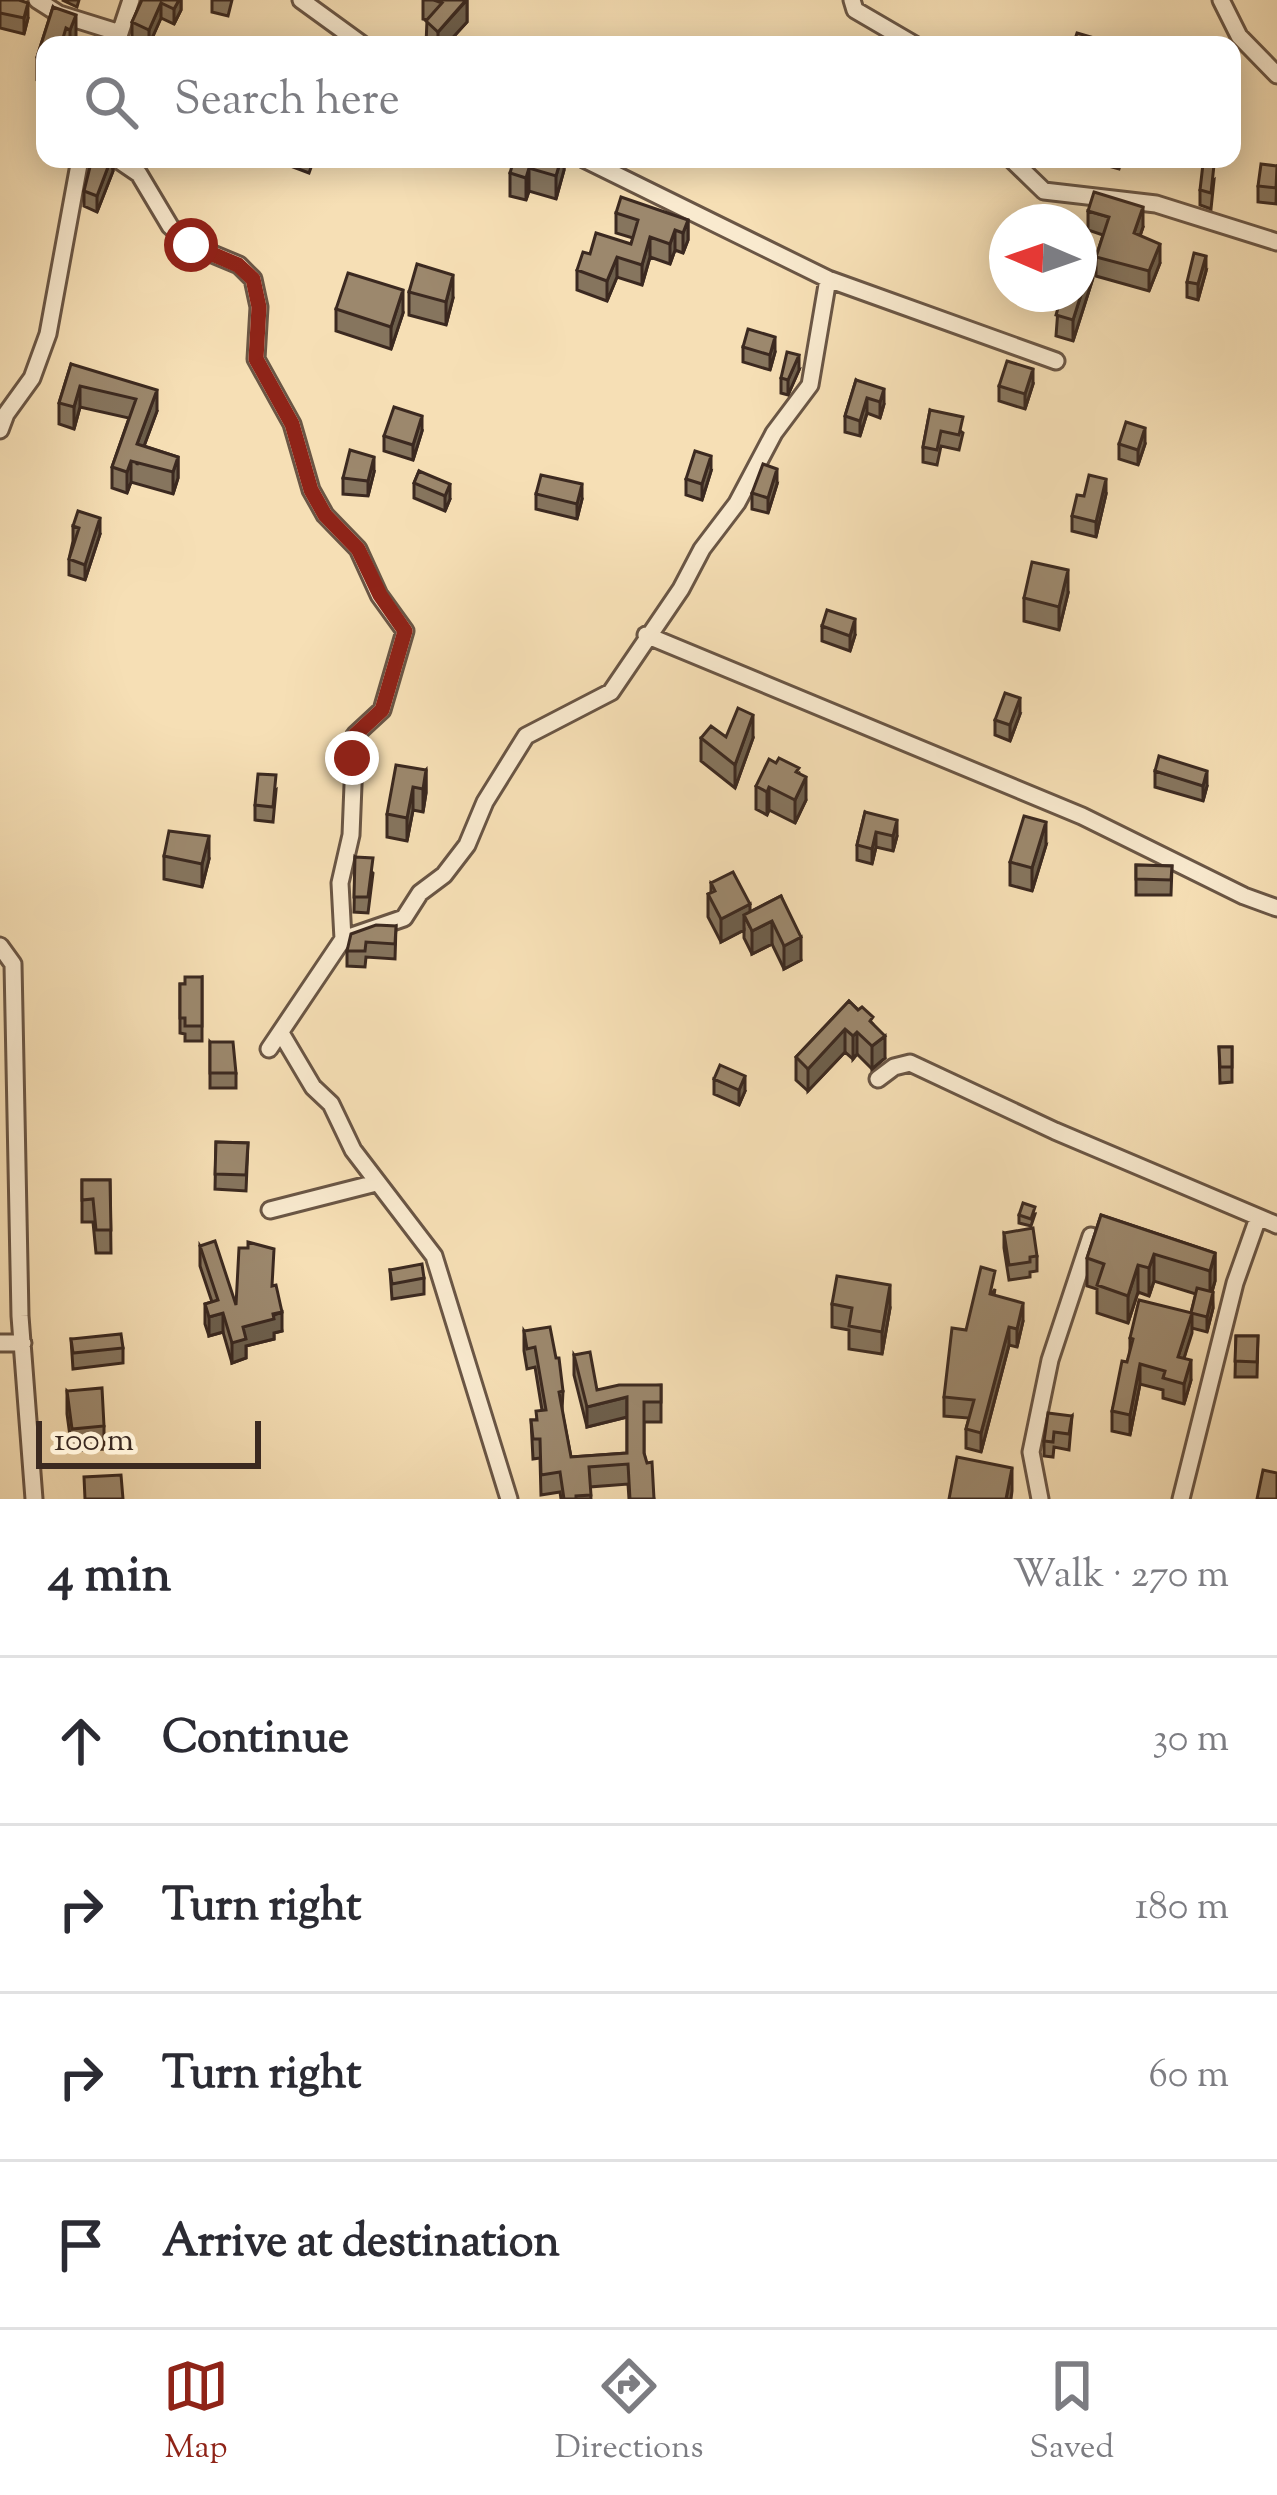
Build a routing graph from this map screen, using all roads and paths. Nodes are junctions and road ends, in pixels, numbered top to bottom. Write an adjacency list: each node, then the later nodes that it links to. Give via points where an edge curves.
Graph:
1 (37, 0): 6 (street)
2 (131, 0): 7 (street)
3 (301, 0): 8 (street)
4 (852, 0): 9 (street, via 855,10)
5 (1221, 0): 10 (street)
6 (111, 36)
7 (119, 36)
8 (351, 36)
9 (900, 36)
10 (1239, 36)
11 (1241, 38): 12 (street)
12 (1277, 75)
13 (78, 168): 20 (street, via 48,334)
14 (130, 168): 23 (street, via 191,245 253,279 256,359 292,424 311,490 358,549 405,631 382,710 355,735 340,898)
15 (602, 168): 18 (street)
16 (1020, 168): 17 (street, via 1044,191 1156,204)
17 (1277, 242)
18 (828, 279): 19 (street); 21 (street, via 810,385)
19 (1056, 361)
20 (0, 430)
21 (646, 635): 22 (street, via 1082,816); 23 (street, via 611,692 526,736 467,845 404,918)
22 (1277, 908)
23 (344, 939): 25 (street)
24 (0, 946): 34 (street, via 13,964)
25 (281, 1033): 26 (street); 28 (street)
26 (269, 1049)
27 (878, 1079): 30 (street, via 910,1063)
28 (376, 1183): 29 (street); 36 (street, via 434,1256)
29 (270, 1210)
30 (1258, 1218): 31 (street); 38 (street)
31 (1277, 1225)
32 (1091, 1236): 37 (street, via 1050,1360 1031,1452)
33 (0, 1342): 34 (street)
34 (23, 1343): 35 (street)
35 (34, 1499)
36 (509, 1499)
37 (1040, 1499)
38 (1181, 1499)

